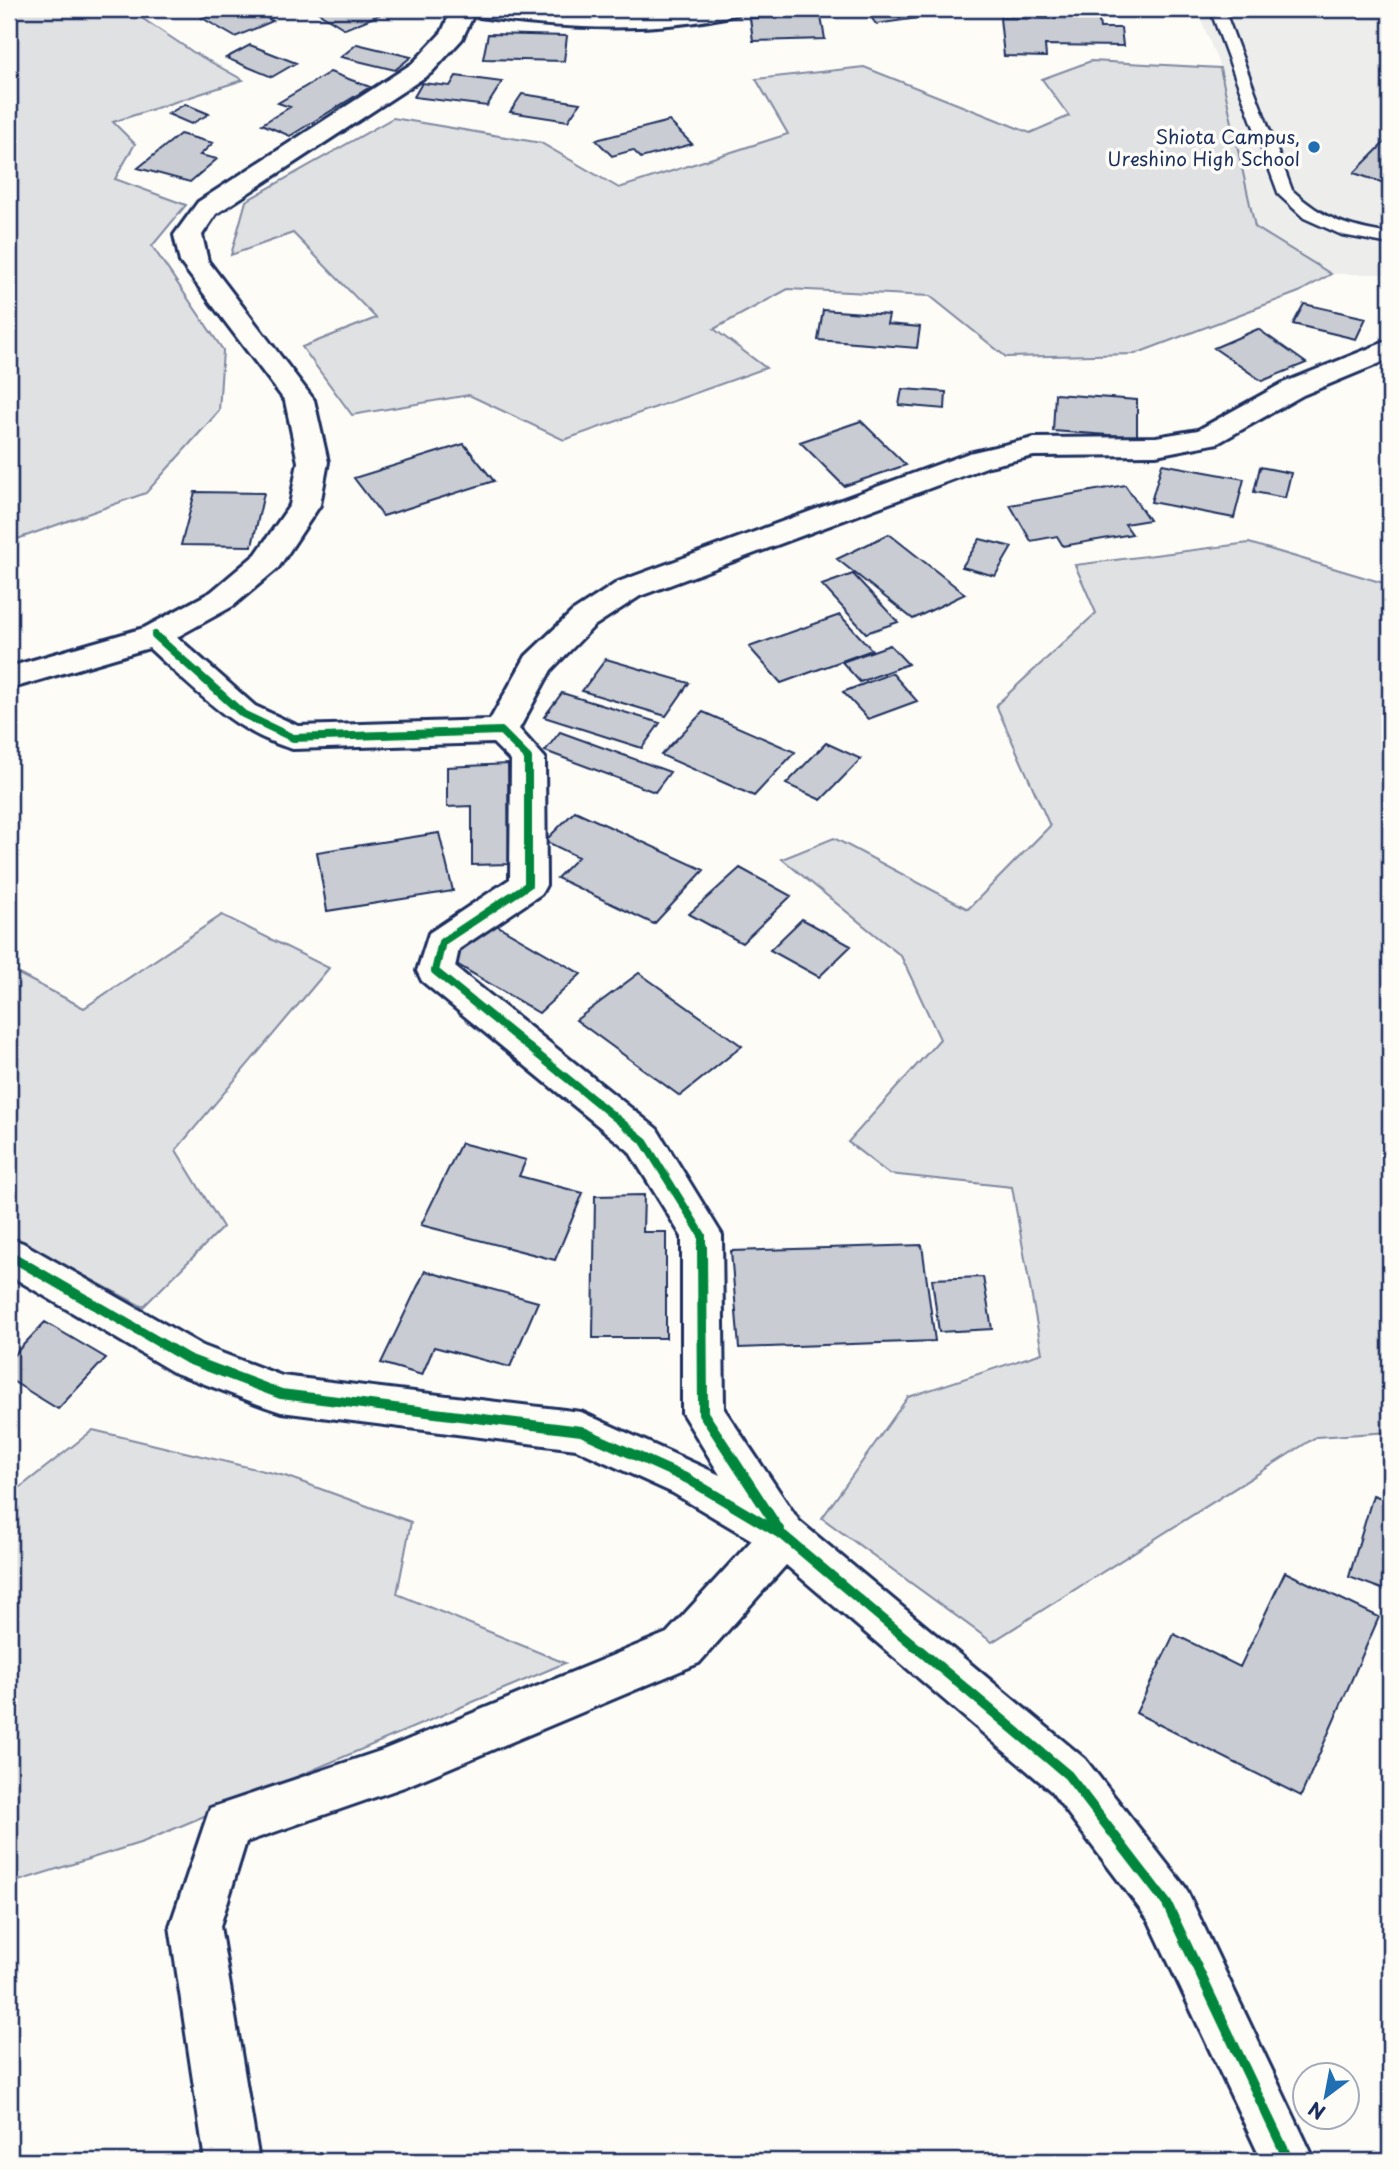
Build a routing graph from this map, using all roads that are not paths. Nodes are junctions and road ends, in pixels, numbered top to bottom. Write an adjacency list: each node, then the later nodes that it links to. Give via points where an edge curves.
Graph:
1 (464, 9): 7 (street, via 453,34 422,68 207,208 188,235 194,262 299,400 313,462 305,505 267,561 222,599)
2 (475, 9): 3 (street, via 580,21)
3 (730, 9)
4 (1217, 9): 5 (lane, via 1285,192 1310,215 1348,232)
5 (1390, 239)
6 (1390, 349): 9 (street, via 1293,389 1207,437 1156,446 1034,447 980,459 629,589 583,619 538,664)
7 (155, 635): 8 (street); 9 (street, via 243,714 293,738)
8 (9, 678)
9 (501, 731): 11 (street, via 528,758 528,885 442,942 435,971 643,1140 702,1235 703,1413)
10 (9, 1255): 11 (street, via 188,1359 281,1394 580,1431 688,1479)
11 (784, 1536): 12 (street, via 682,1648 387,1770 227,1825 195,1926); 13 (street, via 1068,1775 1167,1904)
12 (232, 2161)
13 (1289, 2161)

